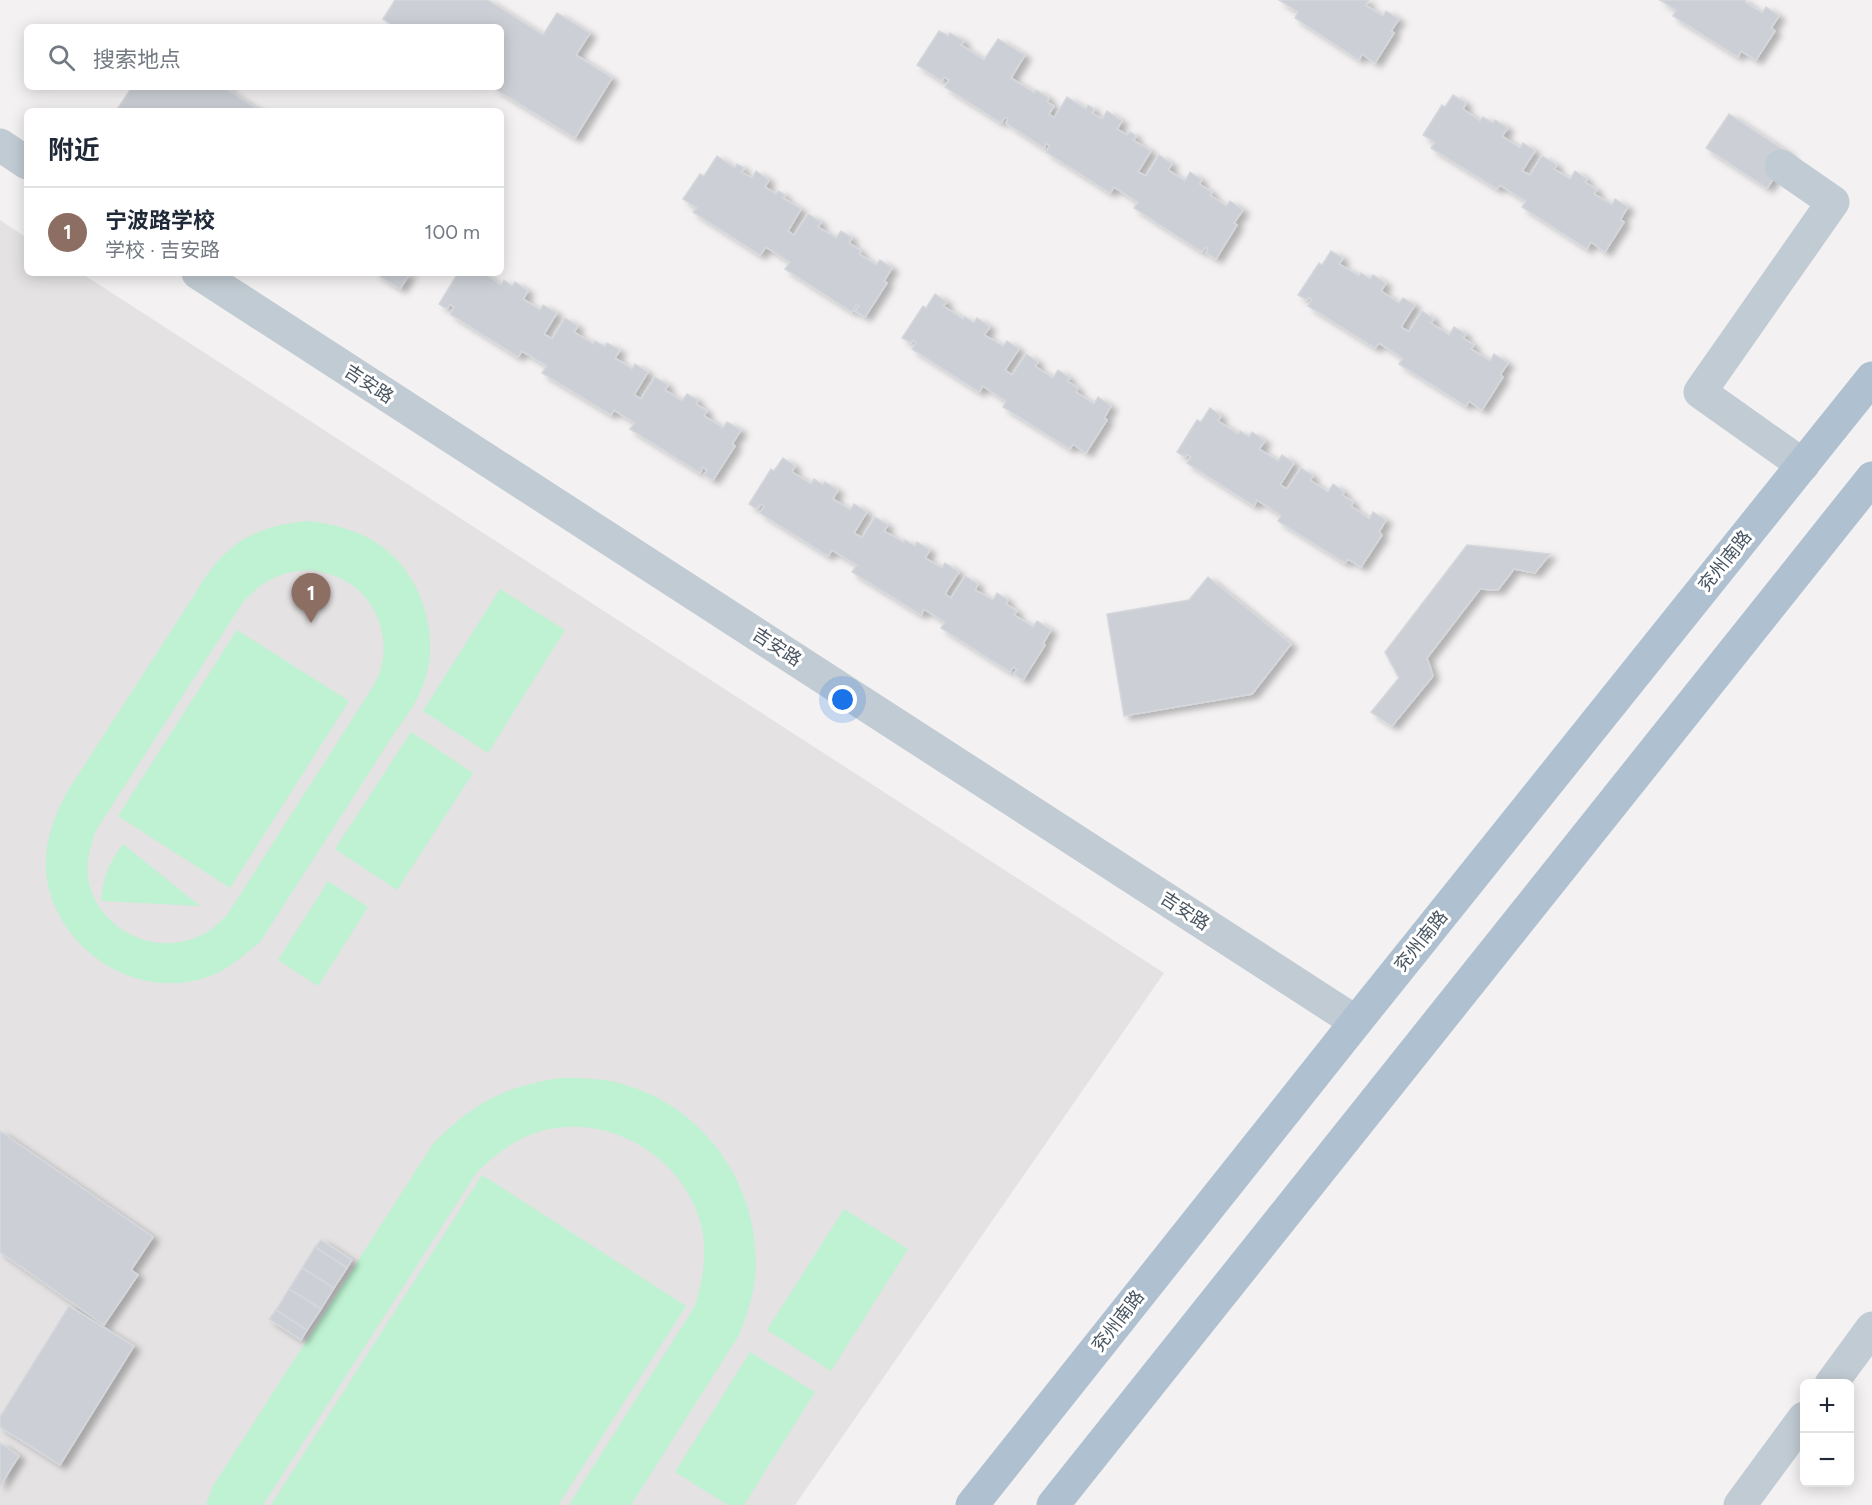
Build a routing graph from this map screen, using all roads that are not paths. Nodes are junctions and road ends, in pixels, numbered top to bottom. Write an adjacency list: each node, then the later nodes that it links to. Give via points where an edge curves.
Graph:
1 (0, 145): 2 (street)
2 (24, 161)
3 (1781, 166): 6 (street, via 1833,202 1700,392)
4 (203, 276): 8 (street, 吉安路)
5 (1872, 378): 6 (main road, 兖州南路)
6 (1803, 465): 8 (main road, 兖州南路)
7 (1872, 478): 13 (main road)
8 (1356, 1022): 12 (main road, 兖州南路)
9 (1872, 1328): 10 (street)
10 (1834, 1379)
11 (1800, 1423): 14 (street)
12 (972, 1505)
13 (1053, 1505)
14 (1740, 1505)

